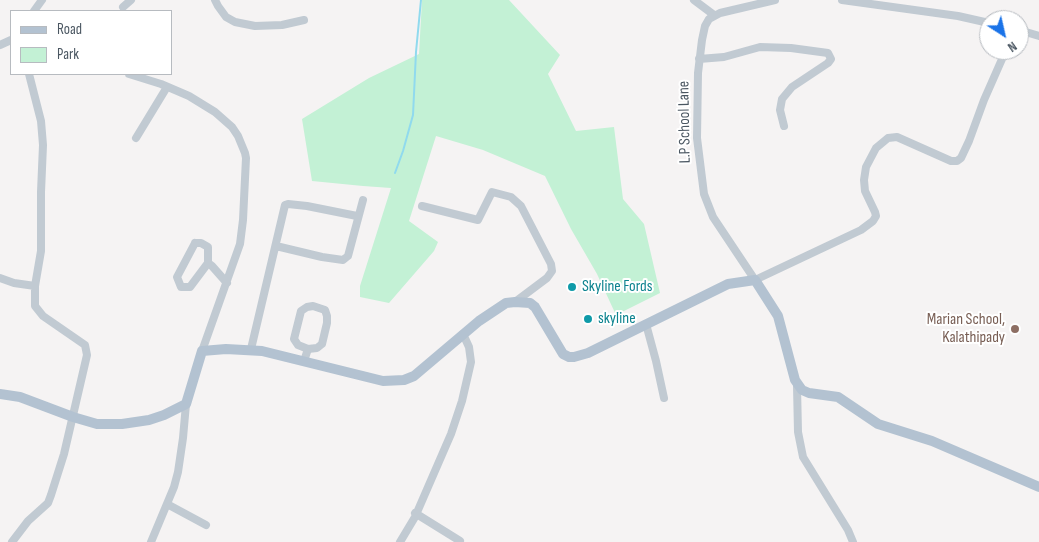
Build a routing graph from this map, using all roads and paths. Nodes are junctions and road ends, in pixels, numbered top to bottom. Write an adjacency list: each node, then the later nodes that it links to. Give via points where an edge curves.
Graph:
1 (131, 0): 8 (street)
2 (216, 0): 10 (street, via 226,17 235,22 255,26)
3 (694, 0): 9 (street)
4 (775, 0): 6 (street)
5 (842, 0): 7 (street)
6 (759, 2): 9 (street)
7 (906, 4): 11 (street)
8 (123, 7)
9 (714, 15): 12 (street, L.P School Lane, via 705,26)
10 (304, 20)
11 (979, 21)
12 (699, 58): 17 (street, via 724,57 760,47 828,53 831,59 828,63 792,87 782,99 780,110); 25 (street, L.P School Lane, via 697,138 704,194 713,217)
13 (1002, 60): 25 (street, via 969,141 957,162 897,137 888,138 876,148 866,168 865,191 875,212 873,221 861,230)
14 (29, 75): 27 (street, via 41,121 43,145 41,251)
15 (132, 75): 16 (street)
16 (167, 87): 18 (street); 26 (street, via 201,103 224,119 238,136 245,153 240,238)
17 (784, 126)
18 (136, 138)
19 (363, 200): 21 (street)
20 (422, 206): 28 (street, via 478,220 492,192 511,197 521,206 552,271)
21 (357, 216): 22 (street, via 285,205); 22 (street, via 348,256 343,260)
22 (276, 246): 31 (street)
23 (208, 263): 23 (street, via 190,287 181,287 178,277 195,243 208,247); 26 (street)
24 (0, 278): 27 (street)
25 (755, 280): 29 (main road, via 728,284); 35 (main road, via 778,316)
26 (227, 283): 33 (street)
27 (35, 286): 39 (street, via 38,312 87,349)
28 (515, 302): 29 (main road, via 530,303 535,307 563,354 569,358 581,356); 30 (main road, via 506,303)
29 (646, 324): 37 (street)
30 (463, 334): 34 (main road, via 414,376 404,380 383,381); 42 (street, via 471,362 462,401 451,434)
31 (251, 349): 33 (main road); 34 (main road)
32 (308, 349): 32 (street, via 294,340 301,311 306,306 313,306 325,310 327,322 322,344); 34 (street)
33 (202, 352): 38 (main road)
34 (304, 361)
35 (797, 386): 40 (main road, via 809,393 838,397 878,424 932,441); 48 (street, via 798,432 803,457)
36 (0, 394): 39 (main road, via 20,396)
37 (664, 398)
38 (186, 404): 39 (main road, via 164,415 135,422 97,424); 41 (street, via 178,472)
39 (73, 417): 44 (street, via 48,503)
40 (1039, 488)
41 (167, 504): 43 (street); 45 (street)
42 (415, 513): 46 (street); 47 (street)
43 (206, 525)
44 (12, 542)
45 (151, 542)
46 (400, 542)
47 (459, 542)
48 (853, 542)

